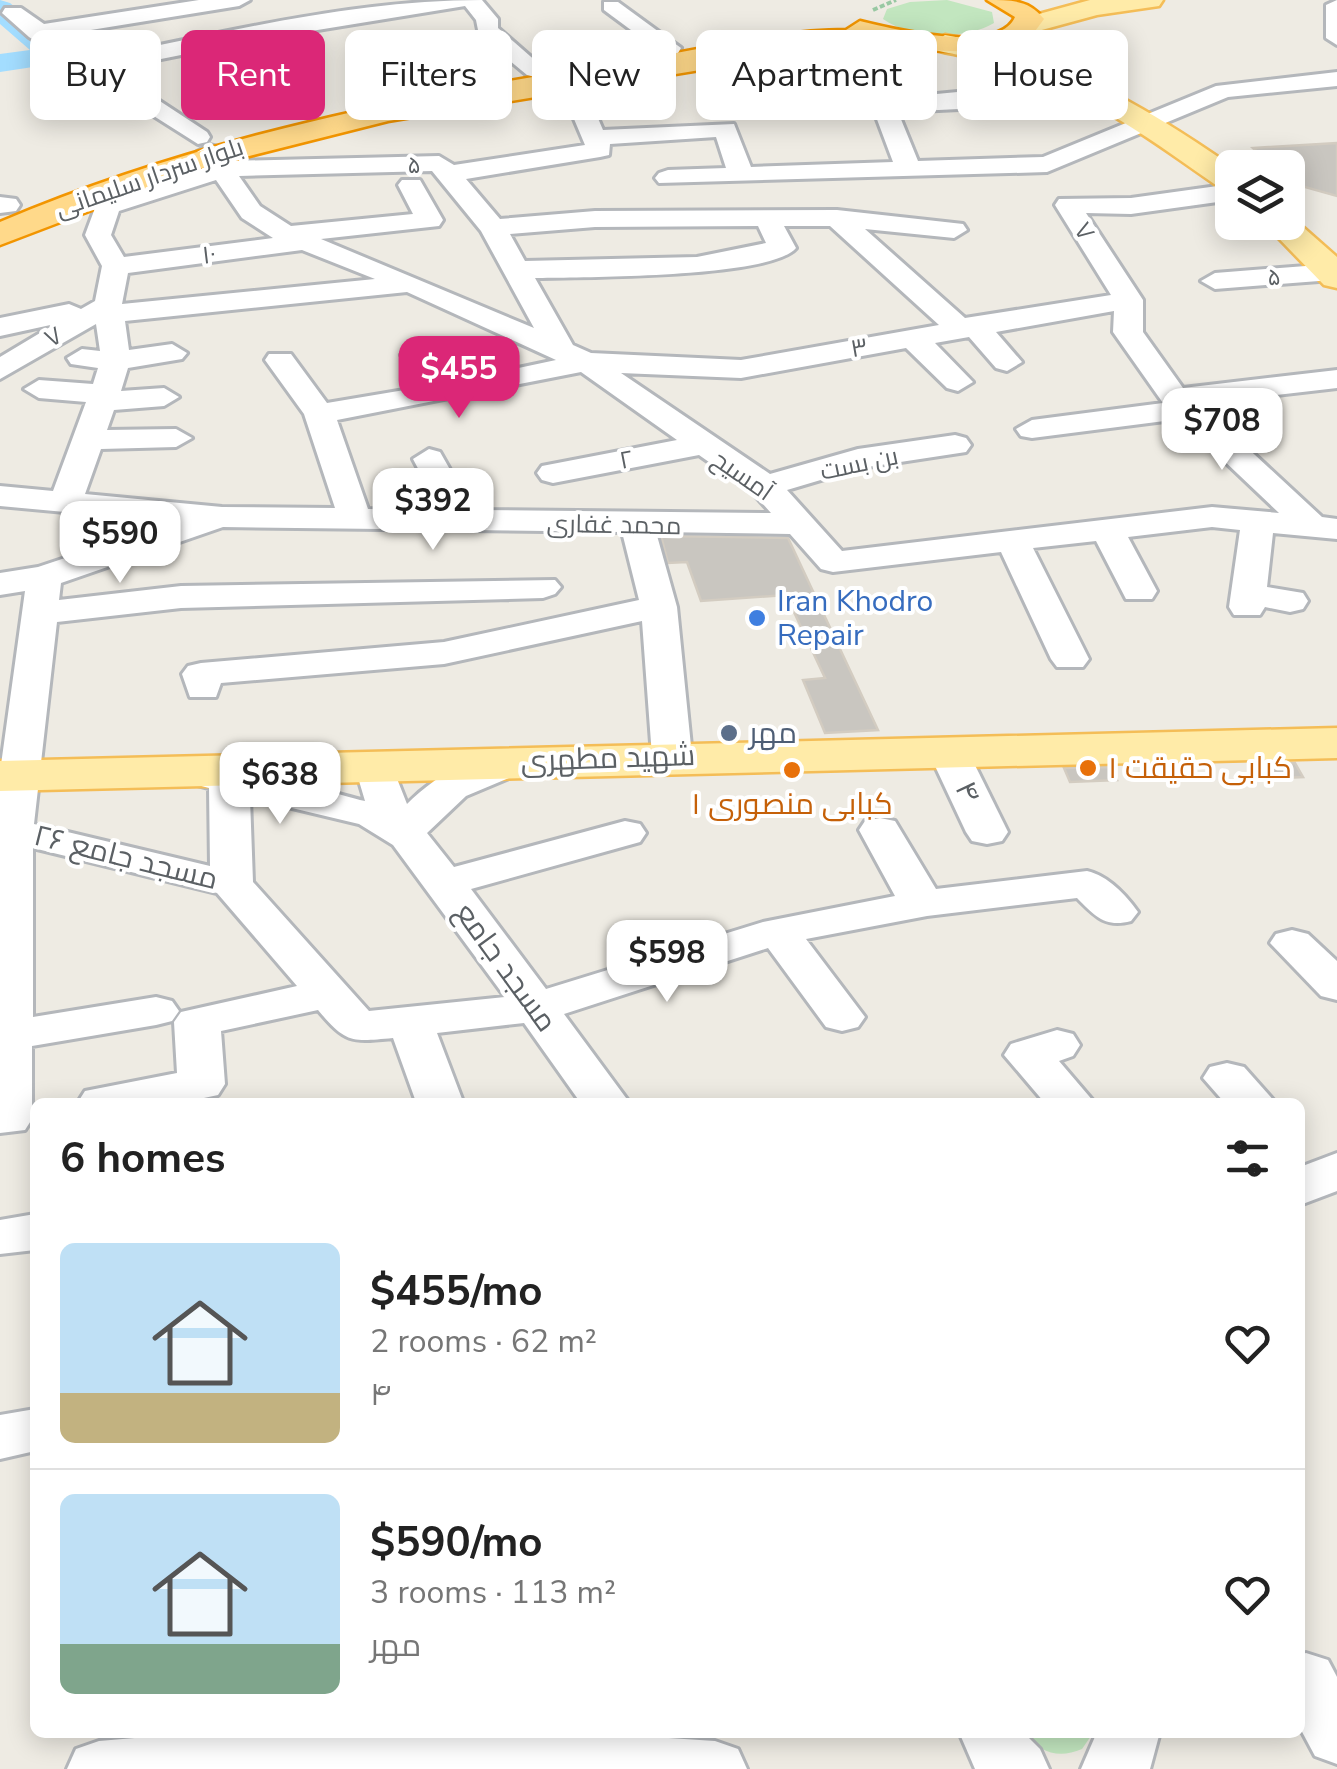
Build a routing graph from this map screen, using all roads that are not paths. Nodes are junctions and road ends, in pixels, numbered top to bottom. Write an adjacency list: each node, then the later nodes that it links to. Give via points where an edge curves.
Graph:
1 (239, 0): 10 (street)
2 (468, 0): 11 (street); 21 (street, via 488,19 487,30)
3 (646, 0): 12 (street, via 611,6)
4 (1002, 0): 13 (highway, via 1025,11)
5 (1148, 0): 14 (main road, via 1095,7)
6 (1336, 6): 15 (street)
7 (13, 14): 9 (street)
8 (842, 21): 17 (highway, بلوار سردار سلیمانی, via 893,40); 18 (highway, بلوار سردار سلیمانی); 19 (highway, بلوار سردار سلیمانی)
9 (34, 30)
10 (50, 30)
11 (290, 30)
12 (645, 30)
13 (1025, 30)
14 (1043, 30)
15 (1336, 34)
16 (957, 43): 17 (main road)
17 (945, 44)
18 (676, 47)
19 (676, 58)
20 (1262, 58): 24 (street)
21 (532, 68)
22 (532, 71): 32 (highway, بلوار سردار سلیمانی, via 344,104)
23 (1337, 80): 24 (street)
24 (1297, 84): 30 (street, via 1224,91)
25 (532, 88): 32 (highway, بلوار سردار سلیمانی)
26 (957, 102): 34 (street, via 884,106)
27 (1128, 111): 30 (main road)
28 (161, 117): 32 (street)
29 (587, 120): 31 (street)
30 (1146, 120): 33 (main road); 34 (street, via 1047,164)
31 (595, 138): 35 (street, via 724,130); 37 (street, via 600,150)
32 (210, 153): 37 (street, ۵, via 438,163); 42 (street, آمسیح); 43 (highway, بلوار سردار سلیمانی, via 98,191); 50 (street, ۵, via 107,206 98,235)
33 (1215, 169)
34 (909, 171): 35 (street)
35 (740, 176): 36 (street)
36 (668, 178)
37 (454, 182): 38 (street); 46 (street, ۵)
38 (520, 184)
39 (410, 185): 48 (street, via 430,220)
40 (1215, 194): 55 (street, ۷, via 1131,206 1068,205)
41 (280, 196): 42 (street)
42 (244, 200): 48 (street, آمسیح, via 251,212)
43 (2, 213)
44 (768, 218): 45 (street); 46 (street, via 595,218); 51 (street, via 782,248 697,265)
45 (838, 218): 47 (street); 57 (street)
46 (493, 228): 51 (street, ۵)
47 (954, 230)
48 (295, 239): 50 (street, ۱۰); 54 (street, آمسیح)
49 (1298, 240): 52 (main road)
50 (116, 266): 56 (street)
51 (515, 270): 62 (street, ۵)
52 (1334, 275): 53 (street, ۵)
53 (1215, 281)
54 (412, 284): 56 (street); 62 (street, آمسیح)
55 (1129, 300): 57 (street, ۳); 74 (street, ۷, via 1128,332)
56 (109, 309): 58 (street); 65 (street); 67 (street, ۷)
57 (966, 326): 59 (street, ۳); 66 (street)
58 (0, 327)
59 (911, 337): 62 (street, ۳, via 741,368); 69 (street)
60 (172, 354): 65 (street)
61 (416, 355): 70 (street, via 451,375)
62 (574, 356): 70 (street); 79 (street, آمسیح)
63 (82, 358): 65 (street)
64 (280, 360): 75 (street)
65 (116, 361): 72 (street)
66 (1007, 362)
67 (0, 370)
68 (1337, 379): 74 (street)
69 (958, 382)
70 (490, 384): 75 (street)
71 (39, 389): 72 (street)
72 (105, 397): 73 (street); 78 (street)
73 (164, 397)
74 (1181, 404): 76 (street); 83 (street, ۷)
75 (319, 414): 89 (street)
76 (1032, 429)
77 (176, 438): 78 (street)
78 (89, 440): 86 (street)
79 (700, 445): 82 (street, ۲); 84 (street, آمسیح)
80 (954, 445): 84 (street, بن بست, via 858,460)
81 (429, 459): 91 (street)
82 (553, 474)
83 (1266, 483): 88 (street); 94 (street, ۷)
84 (765, 486): 92 (street, آمسیح)
85 (0, 496): 86 (street, محمد غفاری)
86 (67, 500): 87 (street, محمد غفاری)
87 (222, 517): 89 (street, محمد غفاری); 100 (street)
88 (1212, 517): 90 (street, آمسیح); 95 (street, آمسیح)
89 (355, 518): 91 (street, محمد غفاری)
90 (1258, 518): 94 (street, آمسیح); 101 (street, via 1248,600)
91 (463, 522): 93 (street, محمد غفاری)
92 (803, 524): 93 (street, محمد غفاری); 96 (street, آمسیح, via 833,562)
93 (637, 525): 102 (street)
94 (1323, 526)
95 (1107, 530): 96 (street, آمسیح); 99 (street)
96 (1013, 542): 103 (street)
97 (0, 584): 100 (street)
98 (543, 587): 100 (street, via 206,608)
99 (1139, 592)
100 (41, 595): 111 (street)
101 (1290, 601)
102 (659, 607): 104 (street, via 444,653 201,674); 107 (street)
103 (1070, 659)
104 (203, 689)
105 (1337, 743): 106 (main road, شهید مطهری)
106 (948, 751): 107 (main road, شهید مطهری, via 818,743); 119 (street, ۴, via 986,850)
107 (672, 756): 109 (main road, شهید مطهری)
108 (371, 761): 109 (main road, شهید مطهری); 110 (main road, شهید مطهری); 116 (street, via 378,790)
109 (516, 761): 116 (street, via 452,784)
110 (174, 770): 111 (main road, شهید مطهری); 112 (street)
111 (10, 776): 113 (street)
112 (229, 778): 116 (street, via 373,815); 118 (street)
113 (6, 828): 118 (street, ۲۶ مسجد جامع); 123 (street)
114 (880, 830): 119 (street)
115 (625, 833): 117 (street)
116 (404, 834): 117 (street, مسجد جامع)
117 (445, 882): 126 (street, مسجد جامع)
118 (232, 884): 125 (street, ۲۶ مسجد جامع)
119 (920, 897): 120 (street, via 1087,884); 121 (street, ۲۶ مسجد جامع)
120 (1116, 912)
121 (778, 931): 126 (street, ۲۶ مسجد جامع); 128 (street)
122 (1292, 943): 124 (street)
123 (5, 984): 131 (street)
124 (1337, 986)
125 (330, 993): 129 (street, ۲۶ مسجد جامع, via 358,1027); 132 (street, via 197,1022 201,1084)
126 (534, 1008): 129 (street, ۲۶ مسجد جامع); 134 (street, مسجد جامع)
127 (156, 1012): 131 (street)
128 (842, 1017)
129 (410, 1022): 133 (street)
130 (1057, 1044): 135 (street, via 1027,1055)
131 (6, 1051): 136 (street)
132 (124, 1098)
133 (438, 1098)
134 (602, 1098)
135 (1066, 1098)
136 (14, 1118)
137 (30, 1431): 138 (street)
138 (0, 1437)
139 (1314, 1677): 140 (street)
140 (1337, 1736)
141 (649, 1748): 142 (street, via 368,1748); 143 (street)
142 (99, 1769)
143 (715, 1769)

